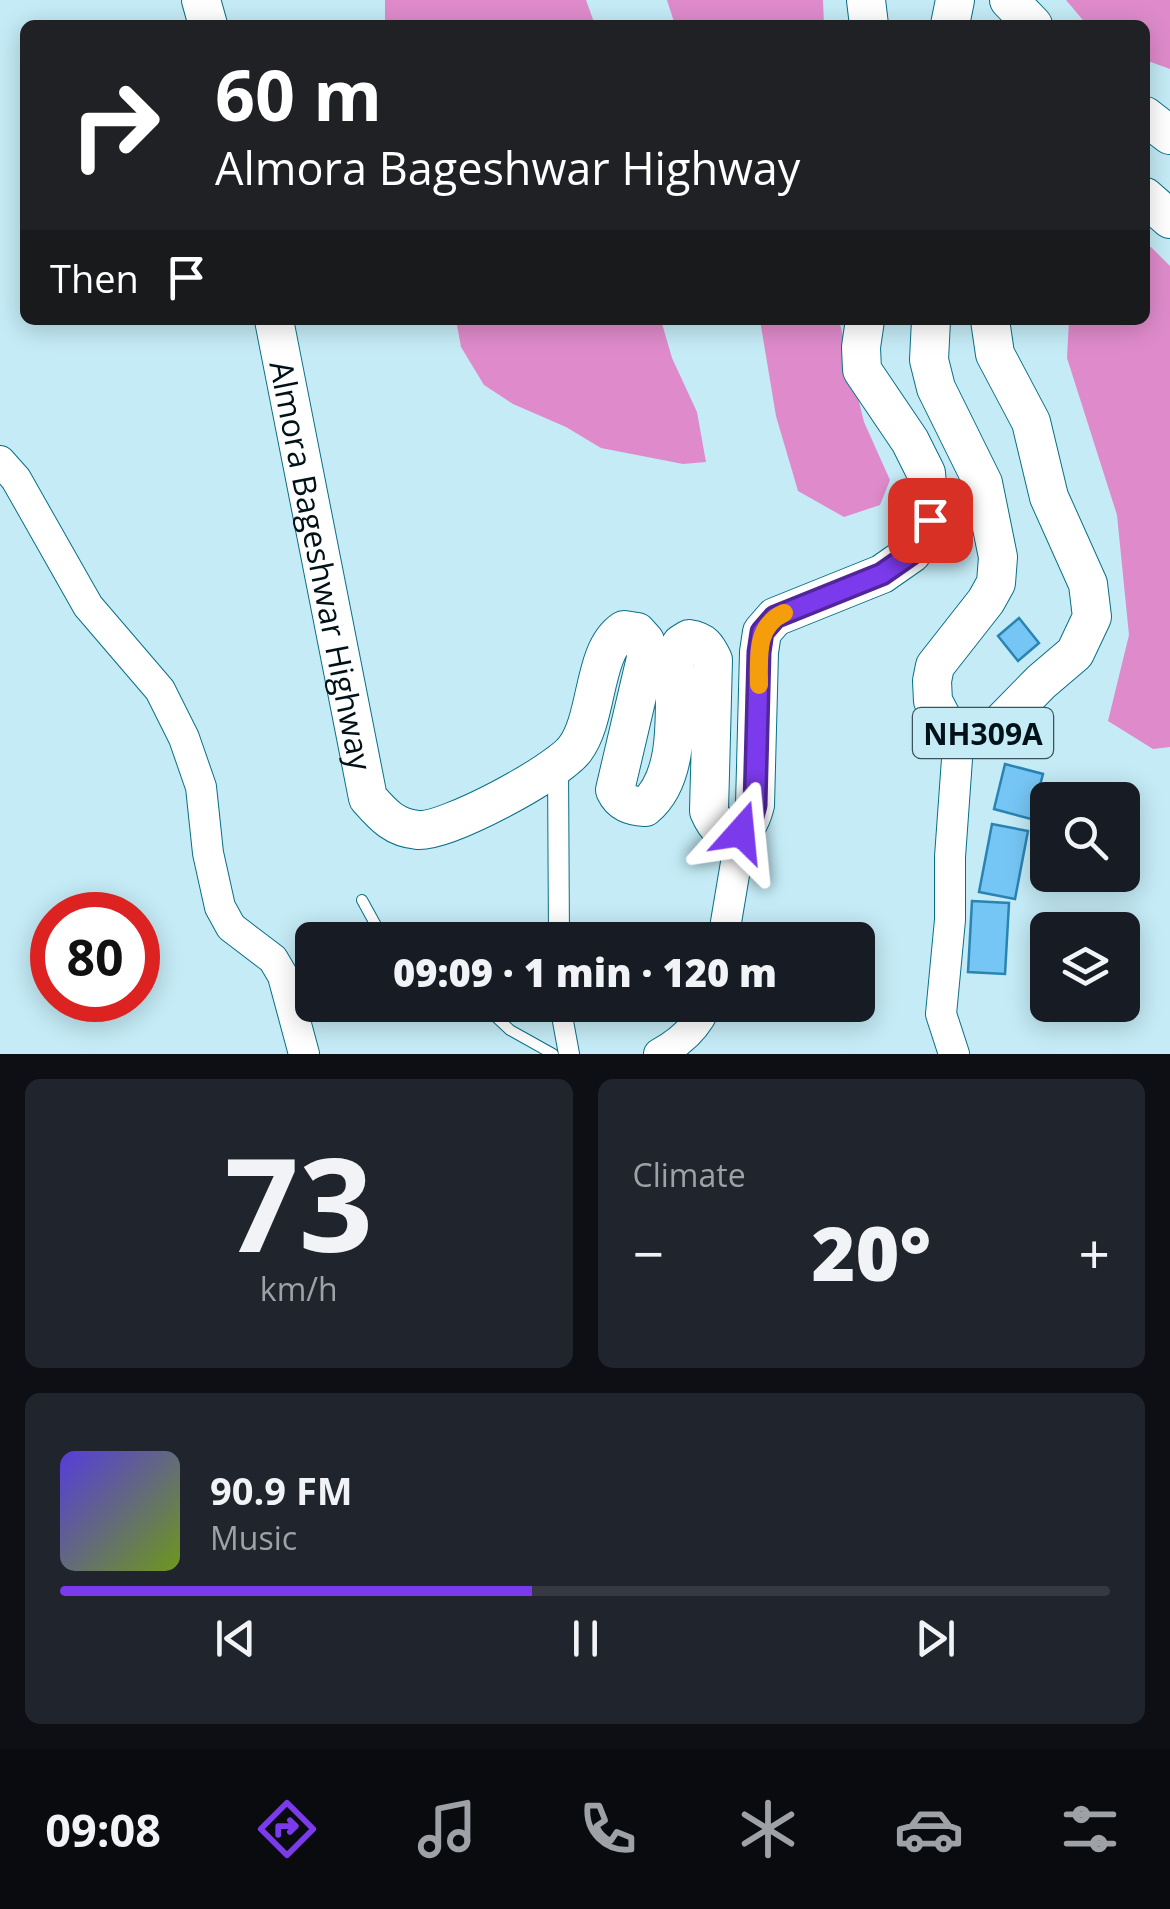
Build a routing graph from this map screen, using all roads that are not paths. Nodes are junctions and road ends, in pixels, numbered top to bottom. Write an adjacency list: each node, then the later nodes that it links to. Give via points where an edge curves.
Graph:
1 (1009, 0): 2 (highway)
2 (1027, 20)
3 (1150, 120): 4 (highway)
4 (1170, 135)
5 (1150, 201): 6 (highway)
6 (1170, 219)
7 (275, 325): 13 (highway, Almora Bageshwar Highway, via 368,798 388,822 420,830 455,821)
8 (865, 325): 14 (highway, via 862,370 926,473 930,520 912,553 882,574 775,617 762,632 755,805)
9 (931, 325): 12 (highway, NH309A, via 936,388 983,482 998,558 986,602 935,666 933,701)
10 (991, 325): 12 (highway, NH309A, via 995,354 1030,422 1050,497 1088,584 1092,617 1076,654 993,732)
11 (0, 462): 22 (main road, via 88,606 160,690 201,787 220,907 231,927 273,959 283,976)
12 (958, 731): 26 (main road, via 941,1014)
13 (558, 766): 14 (highway, Almora Bageshwar Highway, via 586,731 614,637 637,632 646,658 615,790 632,806 645,807 659,795 672,752 675,655 681,644 698,640 713,660 709,811 728,834); 17 (street)
14 (741, 832): 18 (main road)
15 (362, 900): 16 (lane)
16 (374, 922)
17 (559, 922)
18 (726, 922)
19 (502, 1022): 23 (lane)
20 (563, 1022): 24 (street)
21 (696, 1022): 25 (main road)
22 (304, 1054)
23 (553, 1054)
24 (569, 1054)
25 (659, 1054)
26 (954, 1054)

